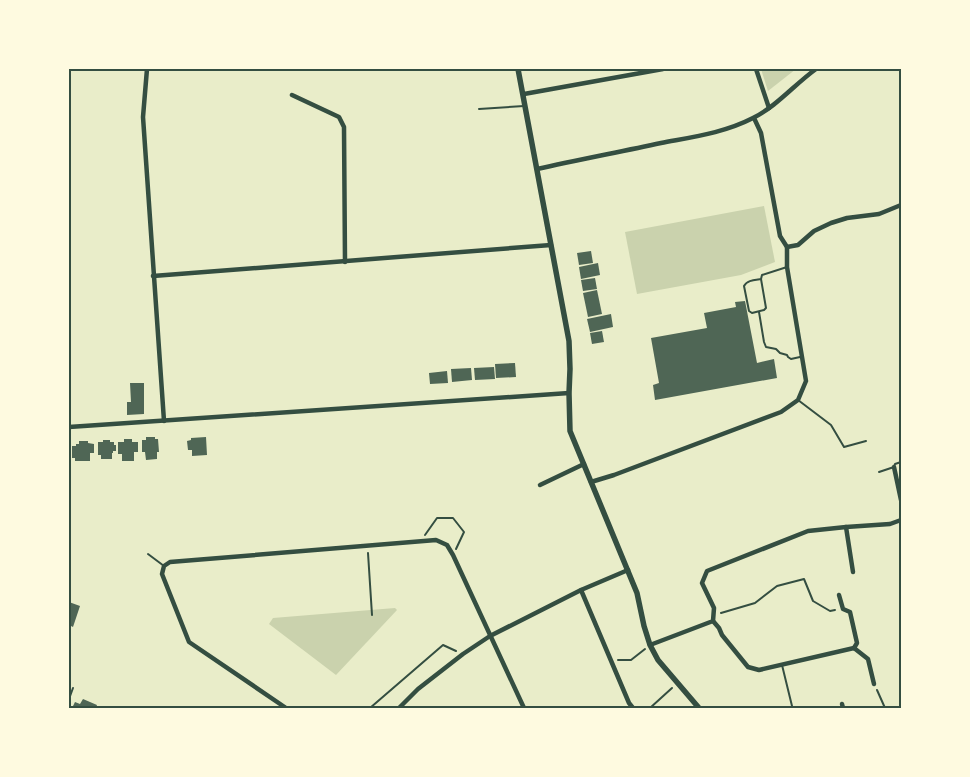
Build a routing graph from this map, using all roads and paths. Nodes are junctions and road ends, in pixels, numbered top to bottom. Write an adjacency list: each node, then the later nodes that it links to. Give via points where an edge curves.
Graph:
1 (147, 69): 18 (street, via 143,117)
2 (518, 69): 6 (street)
3 (663, 69): 6 (street)
4 (756, 69): 9 (street)
5 (816, 69): 9 (street)
6 (524, 94): 8 (street)
7 (292, 95): 16 (street, via 340,117 344,127)
8 (526, 106): 10 (lane); 12 (street)
9 (769, 108): 11 (street)
10 (479, 110)
11 (754, 118): 12 (street, via 704,135); 15 (street, via 761,133 780,236)
12 (537, 169): 14 (street)
13 (901, 205): 15 (street, via 879,214 831,223 814,231 798,245)
14 (551, 245): 16 (street); 22 (street, via 569,341)
15 (786, 247): 17 (street)
16 (345, 262): 18 (street)
17 (787, 268): 19 (lane, via 762,275); 21 (street)
18 (153, 276): 24 (street)
19 (761, 279): 20 (lane, via 766,307); 20 (lane, via 747,282 744,286 748,311)
20 (759, 312): 21 (lane, via 766,347 776,349 791,359)
21 (803, 357): 23 (street, via 806,381)
22 (569, 393): 24 (street); 28 (street, via 570,431)
23 (798, 400): 26 (lane, via 831,425 844,448); 31 (street, via 781,412)
24 (164, 421): 25 (street)
25 (69, 427)
26 (866, 441)
27 (901, 462): 29 (lane)
28 (584, 464): 31 (street); 32 (street)
29 (894, 468): 30 (lane); 33 (street)
30 (879, 472)
31 (591, 482): 41 (street)
32 (540, 485)
33 (901, 500)
34 (901, 520): 35 (street, via 890,524)
35 (846, 527): 42 (street); 46 (street, via 808,531 706,571 702,583)
36 (421, 541): 37 (street); 39 (street, via 436,540 447,546); 39 (path, via 437,518 453,518 464,532)
37 (368, 546): 40 (street, via 170,562); 47 (path)
38 (148, 554): 40 (lane)
39 (453, 556): 49 (street)
40 (164, 566): 60 (street, via 162,574 189,642)
41 (628, 570): 43 (street); 50 (street)
42 (853, 572)
43 (581, 590): 49 (street); 53 (street)
44 (838, 594): 45 (street)
45 (842, 609): 46 (path, via 830,611 813,602 804,579 776,586 755,603); 51 (street, via 850,612 856,643)
46 (714, 614): 48 (street)
47 (372, 615)
48 (713, 621): 50 (street); 54 (street, via 748,667 759,670)
49 (490, 636): 52 (street); 63 (street)
50 (650, 645): 53 (path, via 631,660); 55 (street)
51 (854, 648): 54 (street); 56 (street, via 868,659)
52 (463, 654): 61 (path, via 444,645); 62 (street)
53 (610, 659): 64 (street)
54 (782, 665): 59 (lane)
55 (677, 684): 65 (path); 66 (street)
56 (874, 684): 67 (path)
57 (74, 688): 58 (lane)
58 (69, 699)
59 (792, 706)
60 (286, 708)
61 (370, 708)
62 (399, 708)
63 (524, 708)
64 (633, 708)
65 (650, 708)
66 (699, 708)
67 (885, 708)

